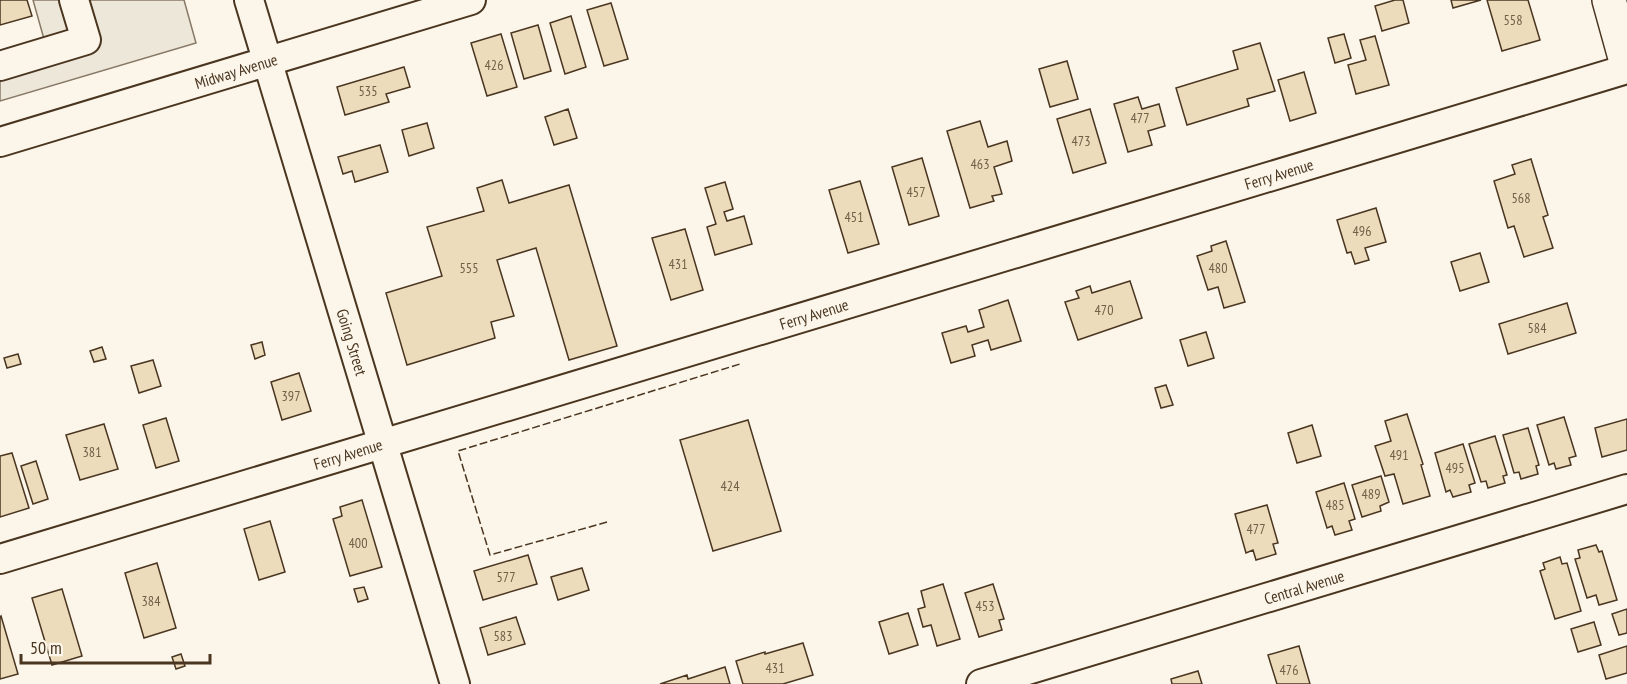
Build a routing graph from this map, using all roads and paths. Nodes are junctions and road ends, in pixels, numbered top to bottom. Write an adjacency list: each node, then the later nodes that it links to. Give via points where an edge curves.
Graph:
1 (74, 0): 6 (street, via 86,40)
2 (249, 0): 5 (street, Going Street)
3 (471, 0): 5 (street, Midway Avenue)
4 (1609, 0): 7 (main road)
5 (267, 62): 8 (street, Midway Avenue); 9 (street, Going Street)
6 (0, 66)
7 (1627, 67): 9 (street, Ferry Avenue)
8 (0, 142)
9 (383, 444): 11 (street, Ferry Avenue); 12 (street, Going Street)
10 (1627, 489): 13 (street, Central Avenue)
11 (0, 559)
12 (455, 684)
13 (981, 684)

